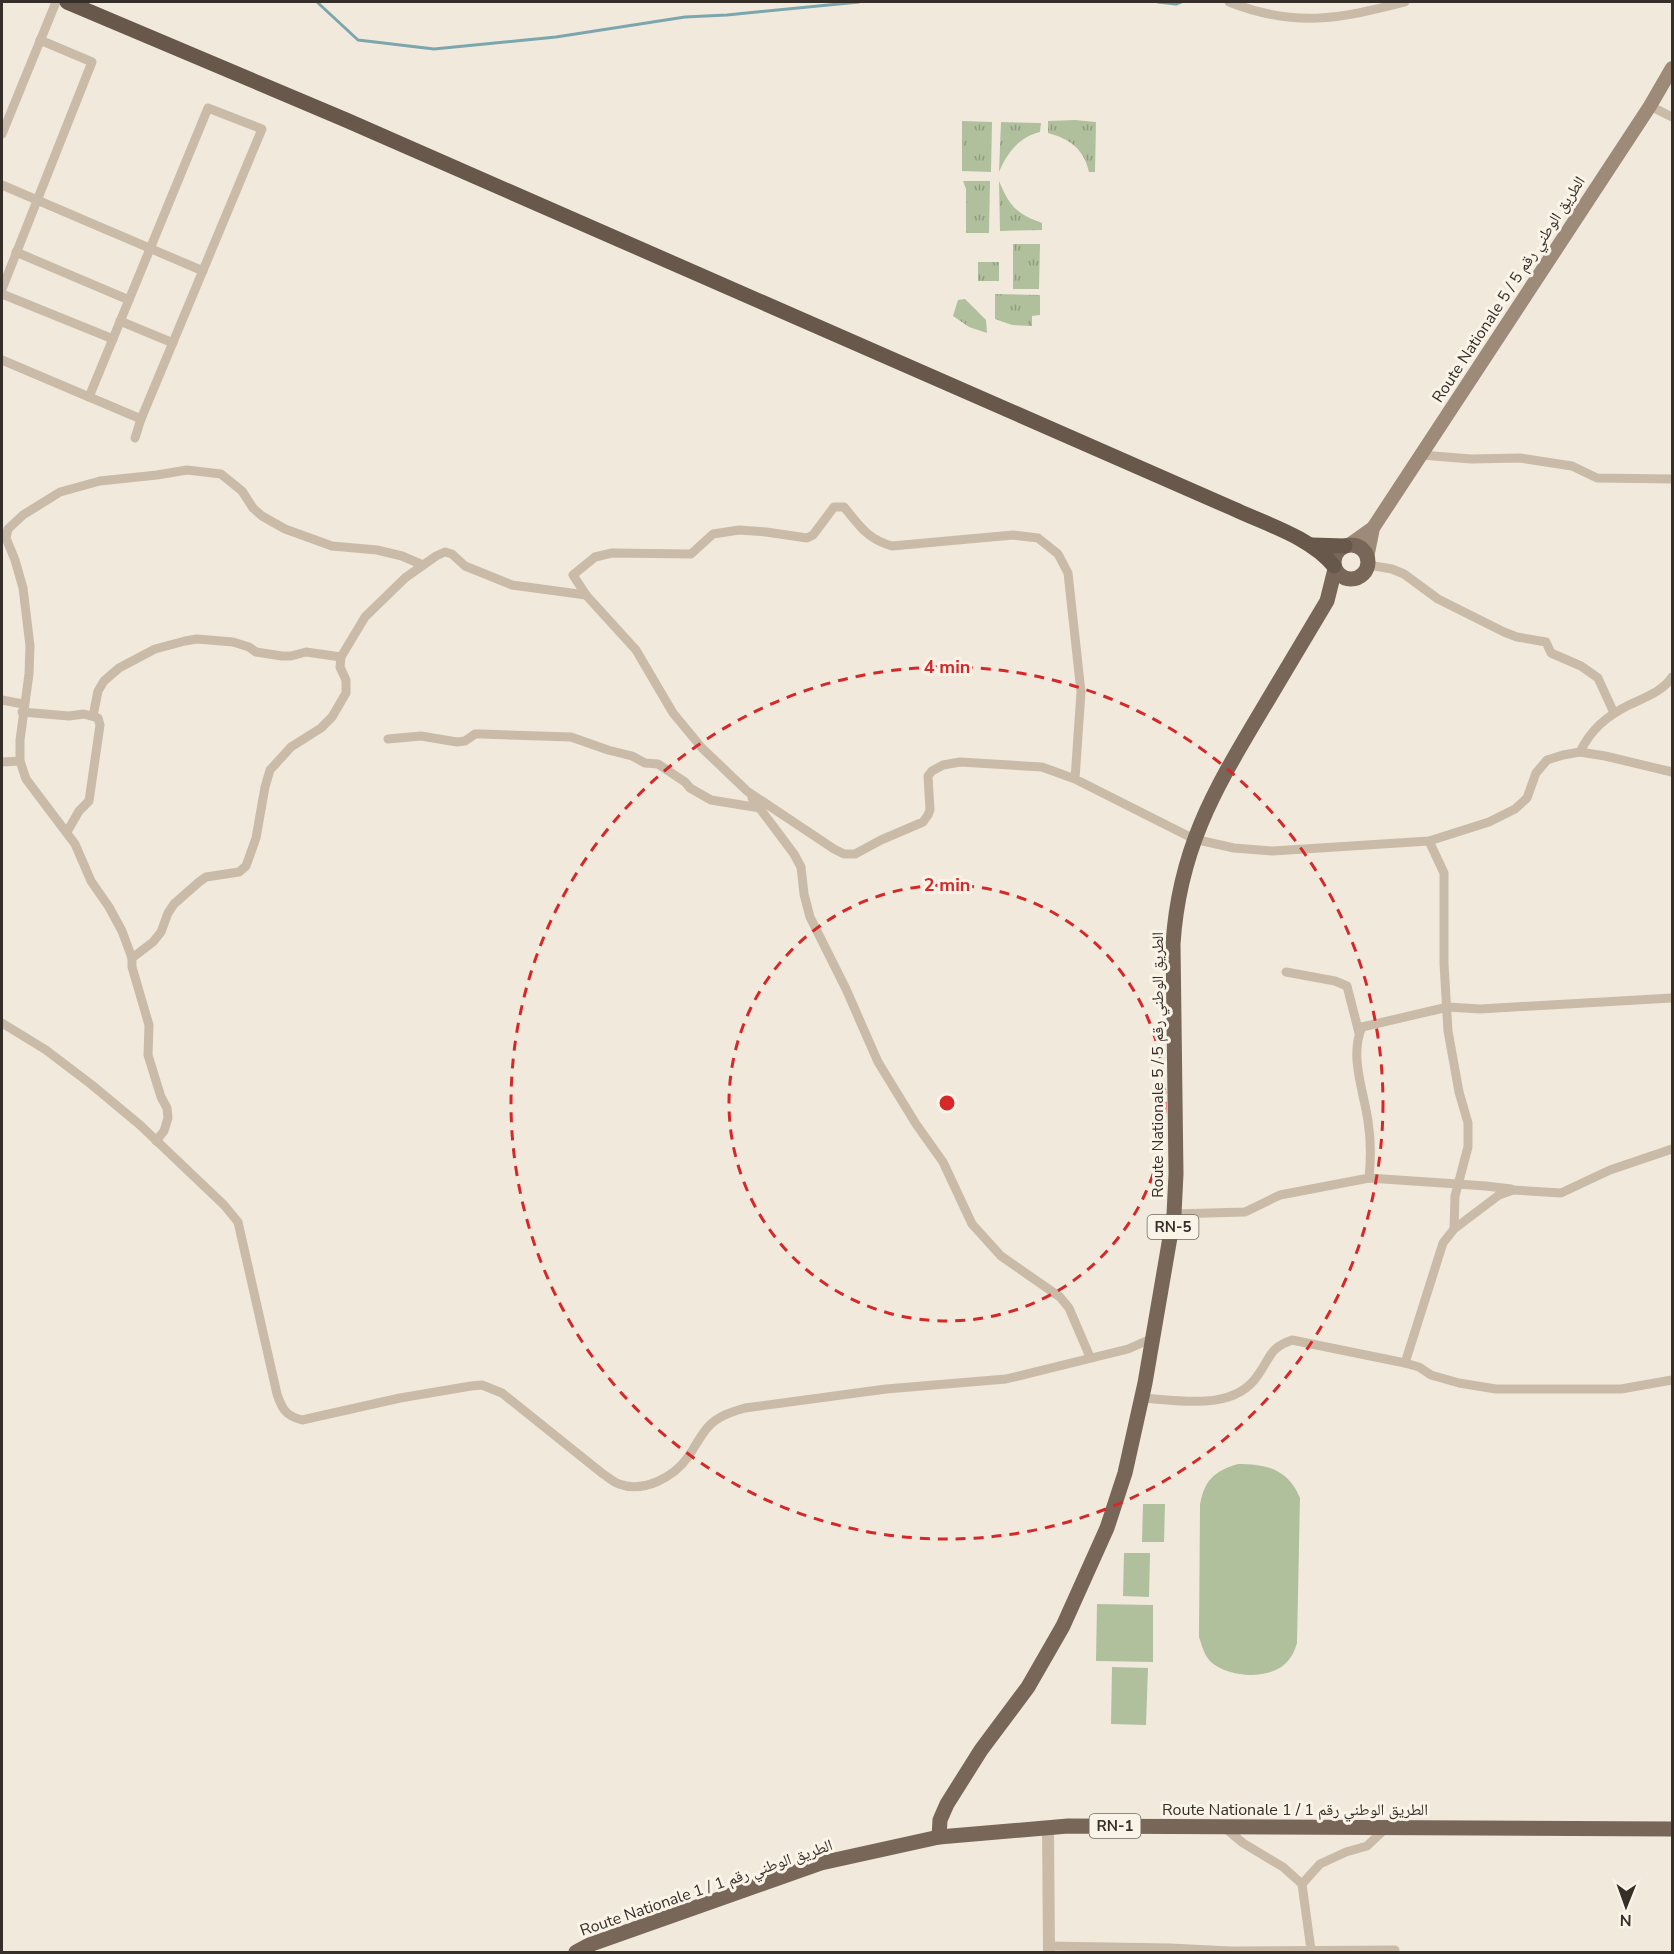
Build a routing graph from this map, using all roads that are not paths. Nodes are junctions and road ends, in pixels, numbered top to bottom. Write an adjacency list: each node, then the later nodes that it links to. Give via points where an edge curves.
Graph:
1 (56, 2): 5 (street)
2 (67, 2): 29 (highway, via 356,124)
3 (1229, 2): 4 (street, via 1285,18 1323,19)
4 (1405, 2)
5 (40, 40): 9 (street); 11 (street, via 92,62)
6 (1672, 68): 7 (main road, Route Nationale 5 / الطريق الوطني رقم 5)
7 (1650, 106): 8 (street); 26 (main road, Route Nationale 5 / الطريق الوطني رقم 5)
8 (1672, 117)
9 (2, 134)
10 (2, 185): 11 (street)
11 (37, 200): 12 (street); 13 (street)
12 (150, 248): 14 (street); 14 (street, via 208,108 262,129); 18 (street)
13 (16, 252): 15 (street); 18 (street)
14 (203, 271): 21 (street)
15 (4, 273): 16 (street)
16 (2, 289)
17 (2, 294): 20 (street)
18 (129, 300): 19 (street)
19 (120, 321): 20 (street); 21 (street)
20 (113, 339): 23 (street)
21 (172, 343): 24 (street)
22 (2, 360): 23 (street)
23 (89, 397): 24 (street)
24 (141, 418): 25 (street)
25 (135, 438)
26 (1422, 455): 27 (street, via 1520,458 1572,465 1597,478); 28 (main road, Route Nationale 5 / الطريق الوطني رقم 5)
27 (1672, 479)
28 (1373, 528): 30 (main road); 31 (main road)
29 (1311, 544): 30 (highway); 33 (highway)
30 (1347, 545): 31 (main road, via 1361,548); 33 (main road, via 1334,556)
31 (1368, 562): 34 (main road, via 1364,574); 41 (street, via 1404,574 1438,598 1504,632 1546,642 1551,653 1598,678)
32 (423, 565): 35 (street, via 445,552 465,566 512,585); 37 (street, via 386,594 365,617); 40 (street, via 377,550 332,546 273,524 221,474 186,470 100,481 60,492 15,521 6,538 23,588 30,646)
33 (1334, 568): 34 (main road, via 1344,578); 36 (main road, RN-5)
34 (1357, 579): 36 (main road, RN-5)
35 (586, 595): 48 (street, via 573,575 595,557 612,553 691,554 712,534 739,530 807,538 834,507 844,507 862,530 877,542 892,546 1013,535 1038,538 1058,555 1068,573 1081,692); 49 (street, via 636,651 673,713 702,748)
36 (1327, 601): 52 (main road, Route Nationale 5 / الطريق الوطني رقم 5 / RN-5, via 1226,771)
37 (341, 657): 42 (street, via 306,652 282,656 256,652 233,642 185,641 155,649 119,668 98,691); 54 (street, via 346,693 332,717 291,747 270,770 246,866 239,872 198,882 174,904 153,942)
38 (1672, 677): 41 (street, via 1659,691)
39 (2, 700): 40 (street)
40 (23, 708): 42 (street); 45 (street)
41 (1614, 713): 44 (street, via 1592,731)
42 (93, 716): 51 (street, via 100,725 89,801)
43 (388, 740): 50 (street, via 421,736 457,742 475,734 571,737 658,764 711,800)
44 (1580, 752): 47 (street); 53 (street, via 1547,760 1536,773 1527,798 1515,809 1489,822)
45 (20, 761): 46 (street); 51 (street, via 26,779)
46 (2, 762)
47 (1672, 772)
48 (1075, 779): 49 (street, via 1022,764 943,765 928,776 930,810 923,822 855,854 834,849); 52 (street)
49 (747, 791): 50 (street)
50 (759, 808): 68 (street, via 801,867 810,918 878,1062 943,1162 972,1224 1001,1256 1060,1297 1069,1308)
51 (67, 832): 54 (street, via 122,931)
52 (1194, 839): 53 (street, via 1273,851); 65 (main road, Route Nationale 5 / الطريق الوطني رقم 5 / RN-5, via 1179,891 1173,944)
53 (1429, 841): 57 (street, via 1444,873)
54 (132, 958): 60 (street, via 148,1025 148,1054 167,1108 168,1118)
55 (1286, 972): 59 (street, via 1347,986)
56 (1672, 998): 57 (street, via 1480,1010)
57 (1448, 1007): 59 (street, via 1370,1024); 63 (street, via 1448,1031 1468,1123 1468,1147)
58 (2, 1023): 60 (street, via 92,1085)
59 (1359, 1033): 62 (street, via 1358,1079 1368,1123)
60 (156, 1141): 68 (street, via 238,1222 277,1394 282,1409 290,1417 302,1420 482,1385 502,1393 603,1474 619,1484 634,1486 663,1480 687,1458 709,1425 745,1408 886,1389 1006,1379)
61 (1672, 1149): 64 (street, via 1610,1170 1561,1193)
62 (1370, 1178): 63 (street); 65 (street, via 1280,1195 1245,1212)
63 (1457, 1184): 64 (street); 66 (street)
64 (1513, 1190): 66 (street, via 1499,1195)
65 (1174, 1214): 67 (main road, Route Nationale 5 / الطريق الوطني رقم 5 / RN-5)
66 (1454, 1229): 69 (street, via 1438,1254)
67 (1153, 1338): 68 (street, via 1128,1349); 71 (main road, Route Nationale 5 / الطريق الوطني رقم 5 / RN-5)
68 (1090, 1357)
69 (1405, 1363): 70 (street, via 1459,1383 1496,1389 1621,1389); 71 (street, via 1292,1340 1279,1345 1250,1386 1233,1396 1194,1401)
70 (1672, 1380)
71 (1142, 1398): 76 (main road, Route Nationale 5 / الطريق الوطني رقم 5 / RN-5, via 1117,1501 1073,1605 1028,1687 947,1804 940,1820)
72 (1048, 1827): 73 (main road, Route Nationale 1 / الطريق الوطني رقم 1 / RN-1); 76 (main road, Route Nationale 1 / الطريق الوطني رقم 1 / RN-1); 78 (street)
73 (1224, 1827): 74 (main road, Route Nationale 1 / الطريق الوطني رقم 1 / RN-1); 77 (street)
74 (1386, 1828): 75 (main road, Route Nationale 1 / الطريق الوطني رقم 1 / RN-1); 77 (street, via 1367,1846 1320,1864)
75 (1672, 1829)
76 (939, 1837): 85 (main road, Route Nationale 1 / الطريق الوطني رقم 1 / RN-1, via 821,1863 589,1945)
77 (1302, 1884): 82 (street)
78 (1049, 1949): 79 (street)
79 (1112, 1950): 80 (street)
80 (1170, 1950): 84 (street)
81 (1395, 1950): 83 (street)
82 (1305, 1951): 83 (street); 84 (street)
83 (1364, 1951)
84 (1231, 1952)
85 (576, 1953)

